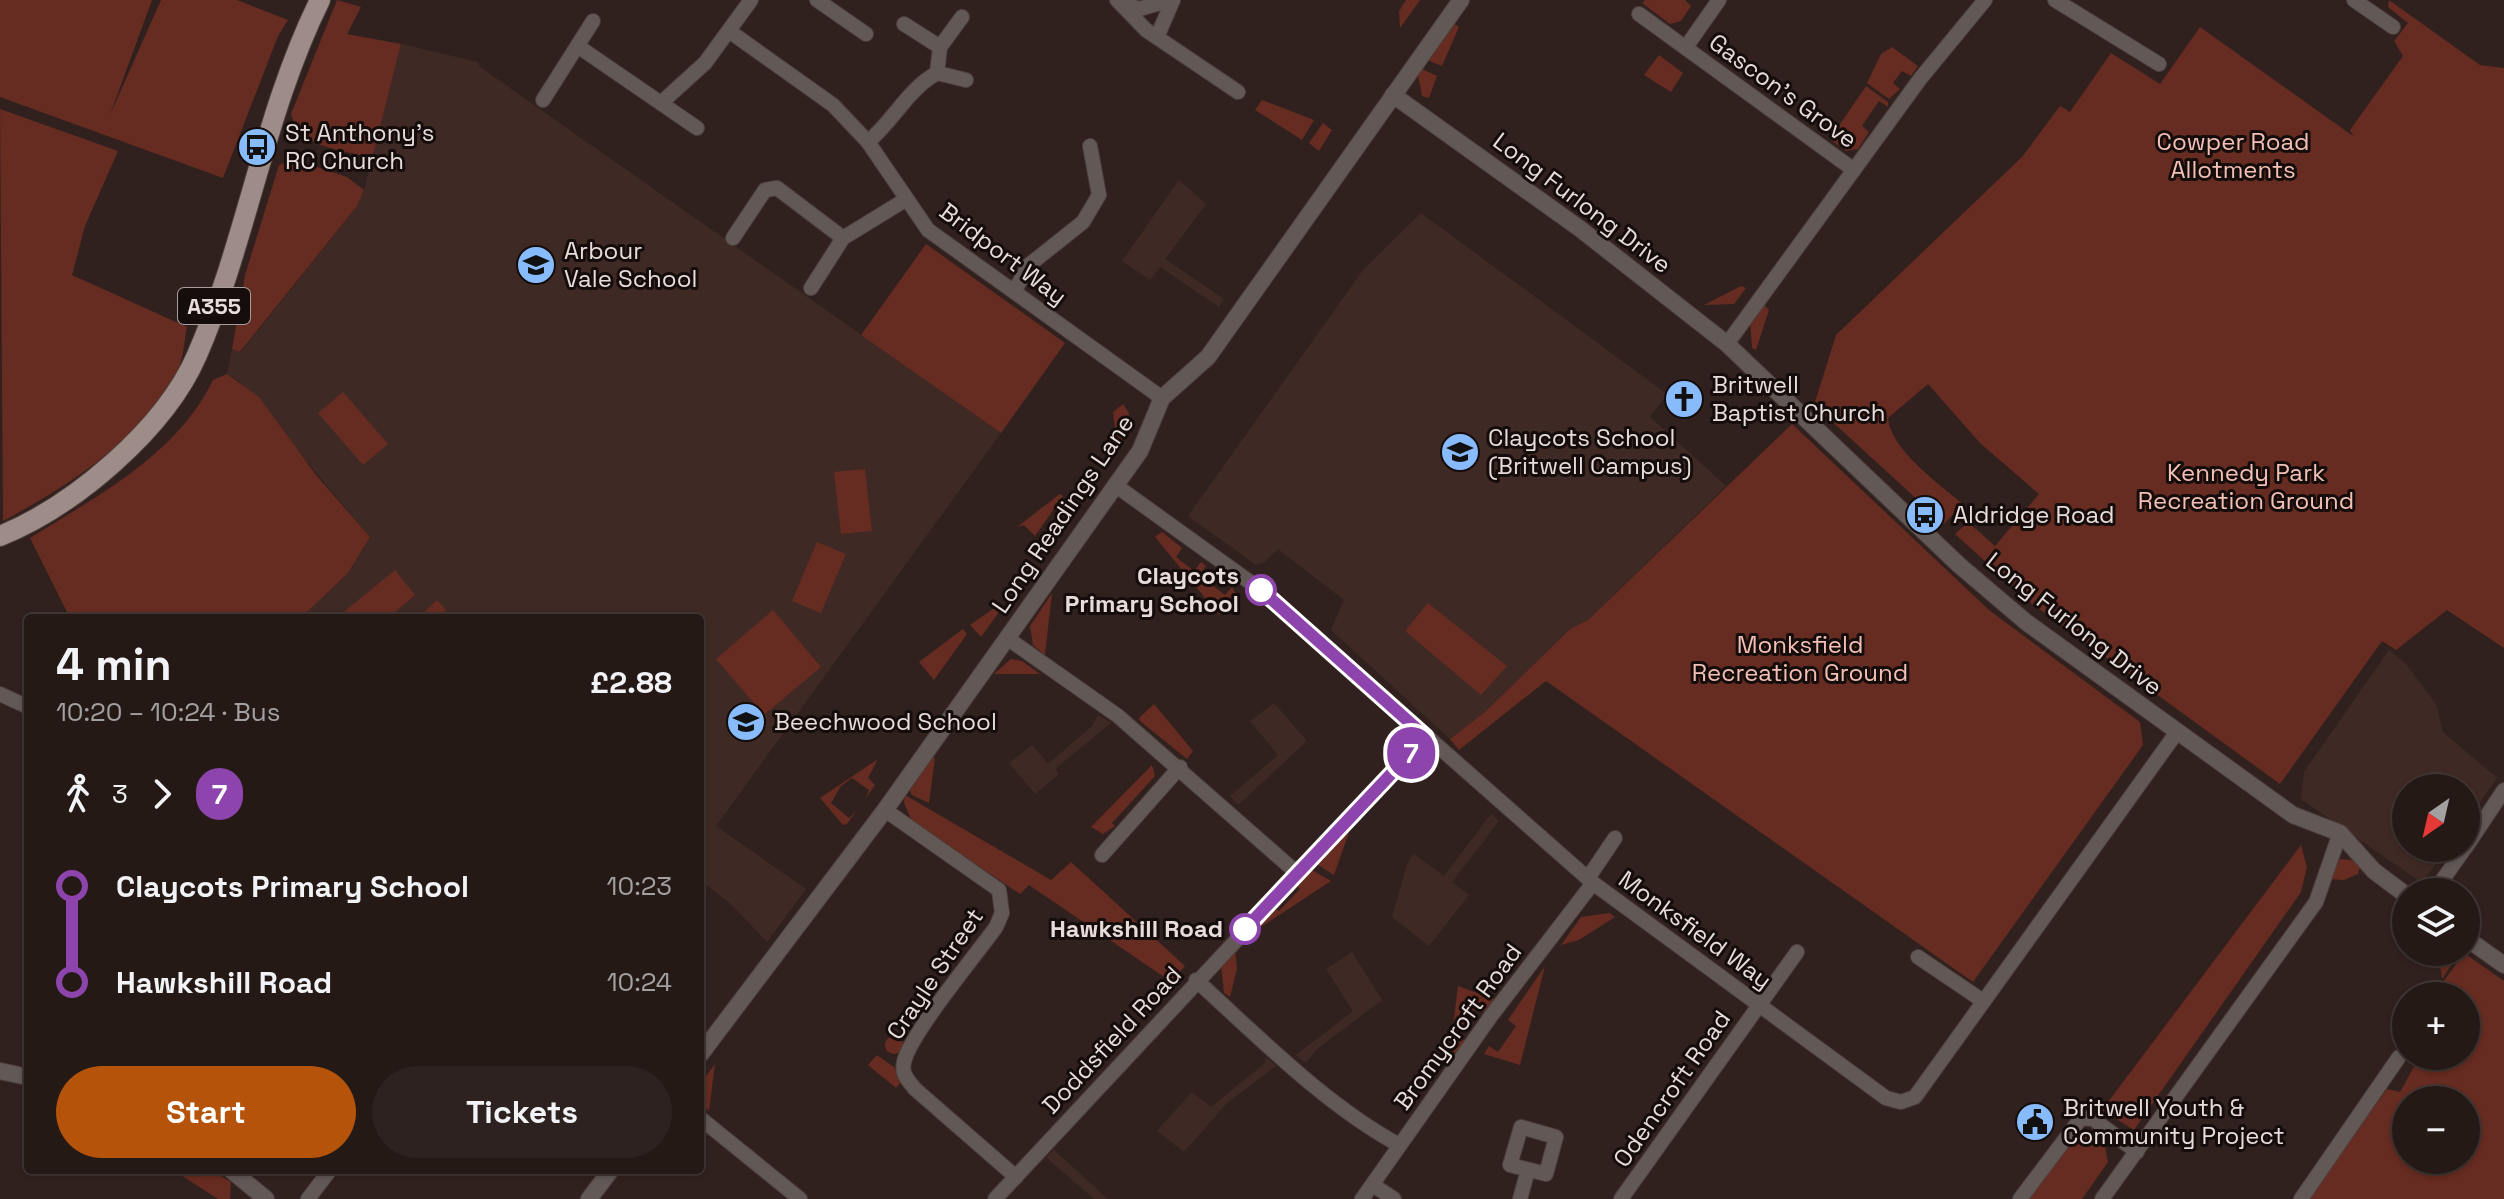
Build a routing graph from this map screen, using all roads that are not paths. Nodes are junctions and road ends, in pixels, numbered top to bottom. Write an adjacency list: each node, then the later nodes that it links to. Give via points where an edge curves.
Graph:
1 (320, 0): 41 (main road, A355, via 285,87 196,357 159,415 121,455 75,492)
2 (751, 0): 16 (street)
3 (817, 0): 17 (street)
4 (1172, 0): 10 (street, via 1139,9); 18 (street)
5 (1461, 0): 26 (street, Long Readings Lane)
6 (1719, 0): 21 (street, Gascon's Grove)
7 (1985, 0): 32 (street)
8 (2055, 0): 22 (street)
9 (2354, 0): 15 (street)
10 (1120, 2): 18 (street)
11 (1639, 14): 21 (street, Gascon's Grove)
12 (962, 17): 20 (street)
13 (593, 21): 19 (street)
14 (904, 24): 20 (street)
15 (2393, 27)
16 (729, 31): 28 (street, via 705,63); 30 (street, Bridport Way, via 833,105)
17 (866, 34)
18 (1157, 37): 25 (street)
19 (579, 47): 27 (street); 28 (street)
20 (940, 47): 23 (street)
21 (1686, 47): 32 (street, Gascon's Grove)
22 (2159, 64)
23 (937, 73): 24 (street); 30 (street, via 922,81)
24 (966, 80)
25 (1238, 92)
26 (1393, 95): 38 (street, Long Furlong Drive, via 1579,228); 39 (street, Long Readings Lane, via 1208,357)
27 (543, 100)
28 (661, 103): 29 (street)
29 (697, 128)
30 (868, 142): 33 (street, Bridport Way)
31 (1090, 146): 37 (street, via 1086,166 1099,195 1083,222 1029,265)
32 (1854, 170): 38 (street)
33 (905, 200): 35 (street); 37 (street, Bridport Way, via 928,230)
34 (733, 238): 35 (street, via 765,190 777,188)
35 (843, 238): 36 (street)
36 (811, 288)
37 (1015, 290): 39 (street, Bridport Way)
38 (1727, 344): 45 (street, Long Furlong Drive, via 1959,565 2026,622)
39 (1162, 398): 40 (street, Long Readings Lane, via 1140,451)
40 (1115, 485): 42 (street, Long Readings Lane); 46 (street, Monksfield Way, via 1261,590)
41 (0, 536)
42 (1007, 638): 47 (street); 49 (street, Long Readings Lane)
43 (0, 694): 44 (street)
44 (24, 705)
45 (2177, 732): 51 (street, Long Furlong Drive, via 2293,815); 62 (street, Monksfield Way)
46 (1426, 737): 54 (street, Doddsfield Road); 55 (street, Monksfield Way)
47 (1180, 767): 53 (street); 54 (street)
48 (2504, 790): 50 (street)
49 (885, 810): 64 (street, Long Readings Lane); 75 (street, Crayle Street, via 999,890 1002,913 996,927 917,1037 903,1074)
50 (2480, 826)
51 (2340, 833): 56 (street, Long Furlong Drive); 70 (street, via 2316,902)
52 (1615, 838): 55 (street, Bromycroft Road)
53 (1102, 855)
54 (1297, 873): 61 (street, Doddsfield Road)
55 (1590, 881): 63 (street, Monksfield Way); 69 (street, Bromycroft Road)
56 (2392, 884)
57 (2480, 948): 60 (street)
58 (1797, 952): 63 (street, Odencroft Road)
59 (1918, 957): 62 (street)
60 (2504, 965)
61 (1196, 980): 69 (street, via 1297,1070); 75 (street, Doddsfield Road)
62 (1983, 1001): 63 (street, Monksfield Way, via 1915,1097 1901,1102 1886,1098)
63 (1760, 1003): 85 (street, Odencroft Road)
64 (704, 1050)
65 (2392, 1067): 88 (street)
66 (0, 1071): 67 (street)
67 (24, 1076)
68 (704, 1121): 80 (street)
69 (1399, 1145): 76 (street, Bromycroft Road)
70 (2137, 1152): 86 (street, via 2093,1119 2081,1118); 87 (street)
71 (1528, 1170): 84 (street)
72 (236, 1174): 77 (street)
73 (327, 1174): 78 (street)
74 (608, 1174): 79 (street)
75 (1016, 1177): 81 (street, Doddsfield Road)
76 (1373, 1185): 82 (street, Bromycroft Road); 83 (street)
77 (266, 1199)
78 (308, 1199)
79 (589, 1199)
80 (800, 1199)
81 (995, 1199)
82 (1362, 1199)
83 (1394, 1199)
84 (1520, 1199)
85 (1621, 1199)
86 (2020, 1199)
87 (2102, 1199)
88 (2301, 1199)

